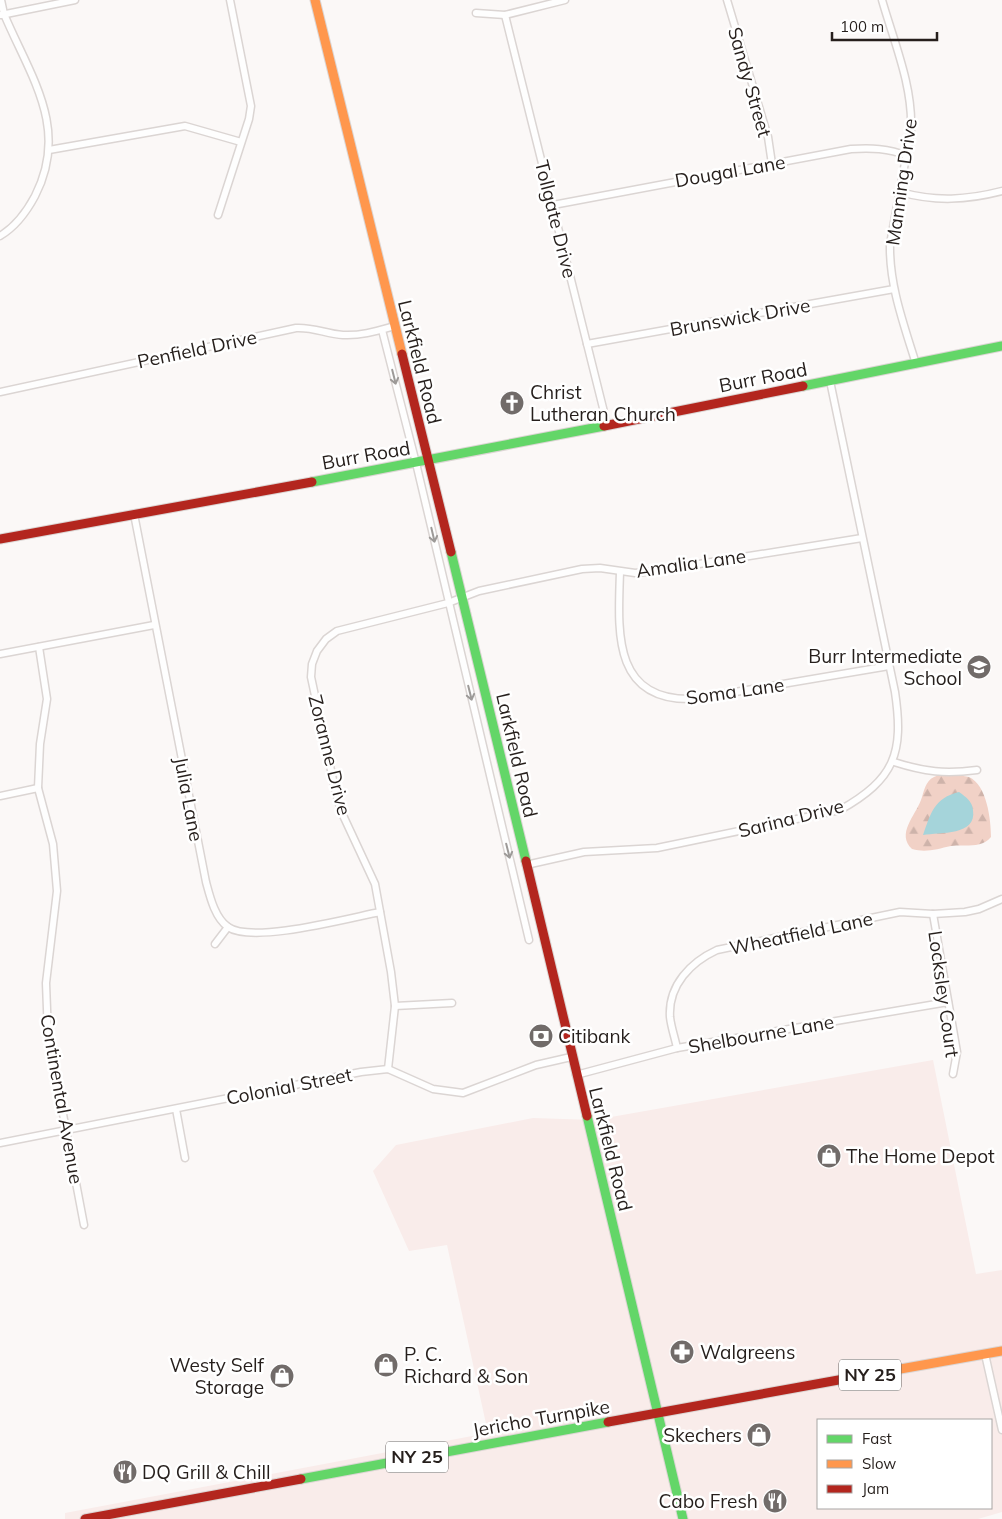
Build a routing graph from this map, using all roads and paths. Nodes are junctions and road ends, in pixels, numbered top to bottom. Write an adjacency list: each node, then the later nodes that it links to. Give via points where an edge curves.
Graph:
1 (1, 0): 9 (street)
2 (75, 0): 9 (street)
3 (230, 0): 11 (street, via 250,93 250,118)
4 (315, 0): 21 (main road, Larkfield Road)
5 (565, 0): 10 (street)
6 (727, 0): 14 (street, Sandy Street, via 768,137)
7 (882, 0): 13 (street, Manning Drive, via 912,113)
8 (476, 13): 10 (street)
9 (2, 15): 12 (street, via 45,105)
10 (505, 15): 17 (street, Tollgate Drive)
11 (241, 142): 12 (street, via 185,126); 18 (street)
12 (49, 150): 19 (street, via 45,172 32,200 20,219)
13 (907, 156): 14 (street, Dougal Lane, via 877,148 860,149); 16 (street, Manning Drive)
14 (772, 164): 17 (street, Dougal Lane)
15 (1002, 191): 16 (street, via 962,200 942,200)
16 (900, 192): 20 (street, Manning Drive, via 890,244)
17 (553, 205): 23 (street, Tollgate Drive)
18 (218, 214)
19 (0, 236)
20 (894, 289): 23 (street, Brunswick Drive); 25 (street, Manning Drive)
21 (395, 326): 22 (street, Penfield Drive); 29 (main road, Larkfield Road)
22 (382, 330): 27 (street, Penfield Drive, via 350,335 311,327 296,328); 30 (street, Larkfield Road, one-way to 30)
23 (587, 344): 28 (street, Tollgate Drive)
24 (1002, 346): 25 (main road, Burr Road)
25 (916, 364): 26 (main road, Burr Road)
26 (830, 381): 28 (main road, Burr Road); 32 (street, Sarina Drive)
27 (0, 392)
28 (607, 424): 29 (main road, Burr Road)
29 (428, 460): 30 (main road, Burr Road); 35 (main road, Larkfield Road)
30 (416, 463): 31 (main road, Burr Road); 36 (street, Larkfield Road, one-way to 36)
31 (134, 514): 33 (main road, Burr Road); 37 (street, Julia Lane)
32 (862, 538): 34 (street, Amalia Lane, via 655,571); 40 (street, Sarina Drive)
33 (0, 539)
34 (620, 572): 35 (street, Amalia Lane, via 582,569 478,591); 40 (street, Soma Lane, via 619,637 632,671 642,685 655,694 673,700 694,699)
35 (462, 598): 36 (street, Zoranne Drive); 45 (main road, Larkfield Road)
36 (448, 603): 47 (street, Zoranne Drive, via 337,631 326,639 312,664 313,693 335,789 341,810 375,884); 50 (street, Larkfield Road, one-way to 50)
37 (154, 625): 38 (street); 49 (street, Julia Lane, via 206,882 212,901)
38 (39, 647): 39 (street); 43 (street, Continental Avenue, via 47,699)
39 (0, 654)
40 (889, 666): 41 (street, Sarina Drive, via 899,718)
41 (894, 762): 42 (street, via 922,771 942,773); 45 (street, Sarina Drive, via 880,782 862,798 840,810 657,848 584,852)
42 (977, 770)
43 (38, 788): 44 (street); 61 (street, Continental Avenue, via 56,868 57,891 46,1010)
44 (0, 796)
45 (526, 865): 56 (main road, Larkfield Road)
46 (1002, 899): 48 (street, Wheatfield Lane, via 979,909)
47 (380, 912): 49 (street, via 254,934); 54 (street, Zoranne Drive)
48 (933, 914): 52 (street, Locksley Court); 55 (street, Wheatfield Lane, via 900,912 717,950 703,956 681,979 670,1002)
49 (228, 927): 51 (street)
50 (530, 940)
51 (215, 944)
52 (948, 1002): 55 (street, Shelbourne Lane); 58 (street, Locksley Court, via 957,1052)
53 (452, 1003): 54 (street)
54 (395, 1006): 57 (street, Zoranne Drive)
55 (677, 1048): 59 (street, Shelbourne Lane)
56 (571, 1057): 57 (street, Colonial Street, via 536,1065 463,1093 433,1089); 59 (main road, Larkfield Road)
57 (388, 1070): 60 (street, Colonial Street, via 361,1072)
58 (953, 1074)
59 (576, 1075): 67 (main road, Larkfield Road)
60 (176, 1109): 61 (street, Colonial Street); 63 (street)
61 (66, 1130): 62 (street, Colonial Street); 64 (street, Continental Avenue)
62 (0, 1143)
63 (185, 1158)
64 (84, 1225)
65 (1002, 1351): 66 (main road, Jericho Turnpike / NY 25)
66 (985, 1354): 67 (main road, Jericho Turnpike / NY 25); 68 (street)
67 (658, 1414): 69 (main road, Jericho Turnpike / NY 25); 70 (main road, Larkfield Road)
68 (1002, 1430)
69 (85, 1519)
70 (683, 1519)

